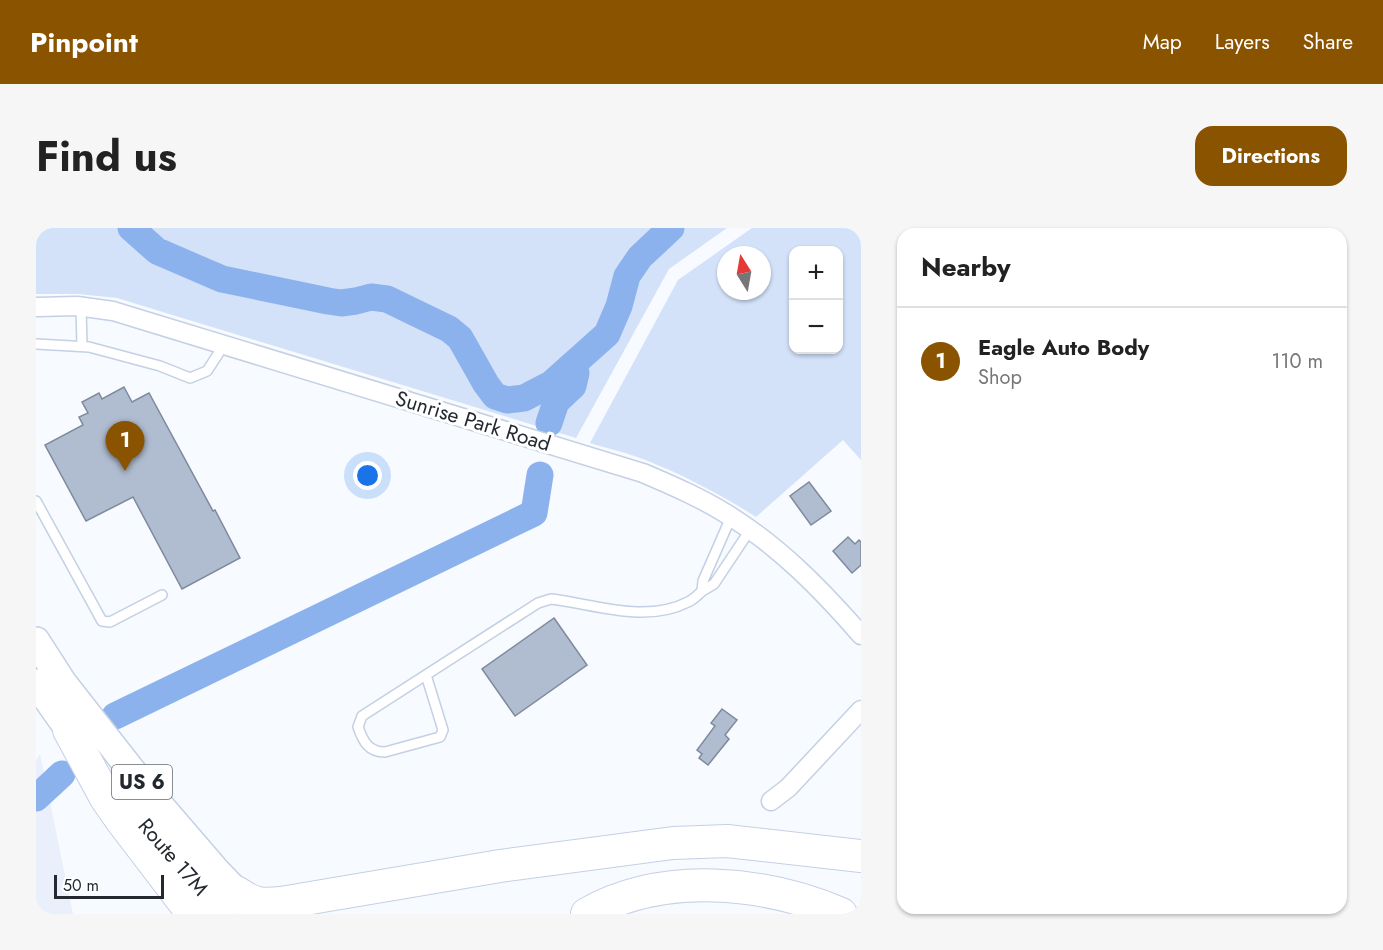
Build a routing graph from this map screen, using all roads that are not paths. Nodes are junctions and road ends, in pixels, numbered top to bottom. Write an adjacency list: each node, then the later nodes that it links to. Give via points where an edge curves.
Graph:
1 (36, 307): 2 (street, Sunrise Park Road)
2 (81, 307): 4 (street, Sunrise Park Road, via 113,311); 5 (lane)
3 (36, 344): 5 (lane)
4 (224, 345): 5 (lane, via 207,370 190,378); 7 (street, Sunrise Park Road, via 643,473)
5 (82, 346)
6 (36, 501): 10 (lane, via 102,621 111,622)
7 (731, 517): 8 (street, Sunrise Park Road); 9 (lane)
8 (750, 530): 9 (lane, via 714,584); 11 (street, Sunrise Park Road, via 788,559)
9 (702, 591): 13 (lane, via 689,602 660,611 636,612 551,599 538,603)
10 (162, 595)
11 (861, 635)
12 (36, 641): 19 (main road, Route 17M / US 6, via 63,683 184,835)
13 (426, 675): 13 (lane, via 362,716 358,727 370,748 385,752 440,737 443,730)
14 (36, 683): 16 (main road, Route 17M / US 6)
15 (861, 710): 17 (street)
16 (69, 730): 19 (main road, Route 17M / US 6, via 151,833); 20 (highway, US 6, via 106,798)
17 (771, 801)
18 (861, 856): 19 (highway, via 749,843 673,843 500,866 281,903)
19 (230, 903): 21 (main road, Route 17M / US 6)
20 (193, 914)
21 (258, 914)
22 (587, 914): 23 (highway, via 624,897 679,887 711,886 771,891)
23 (841, 914)

